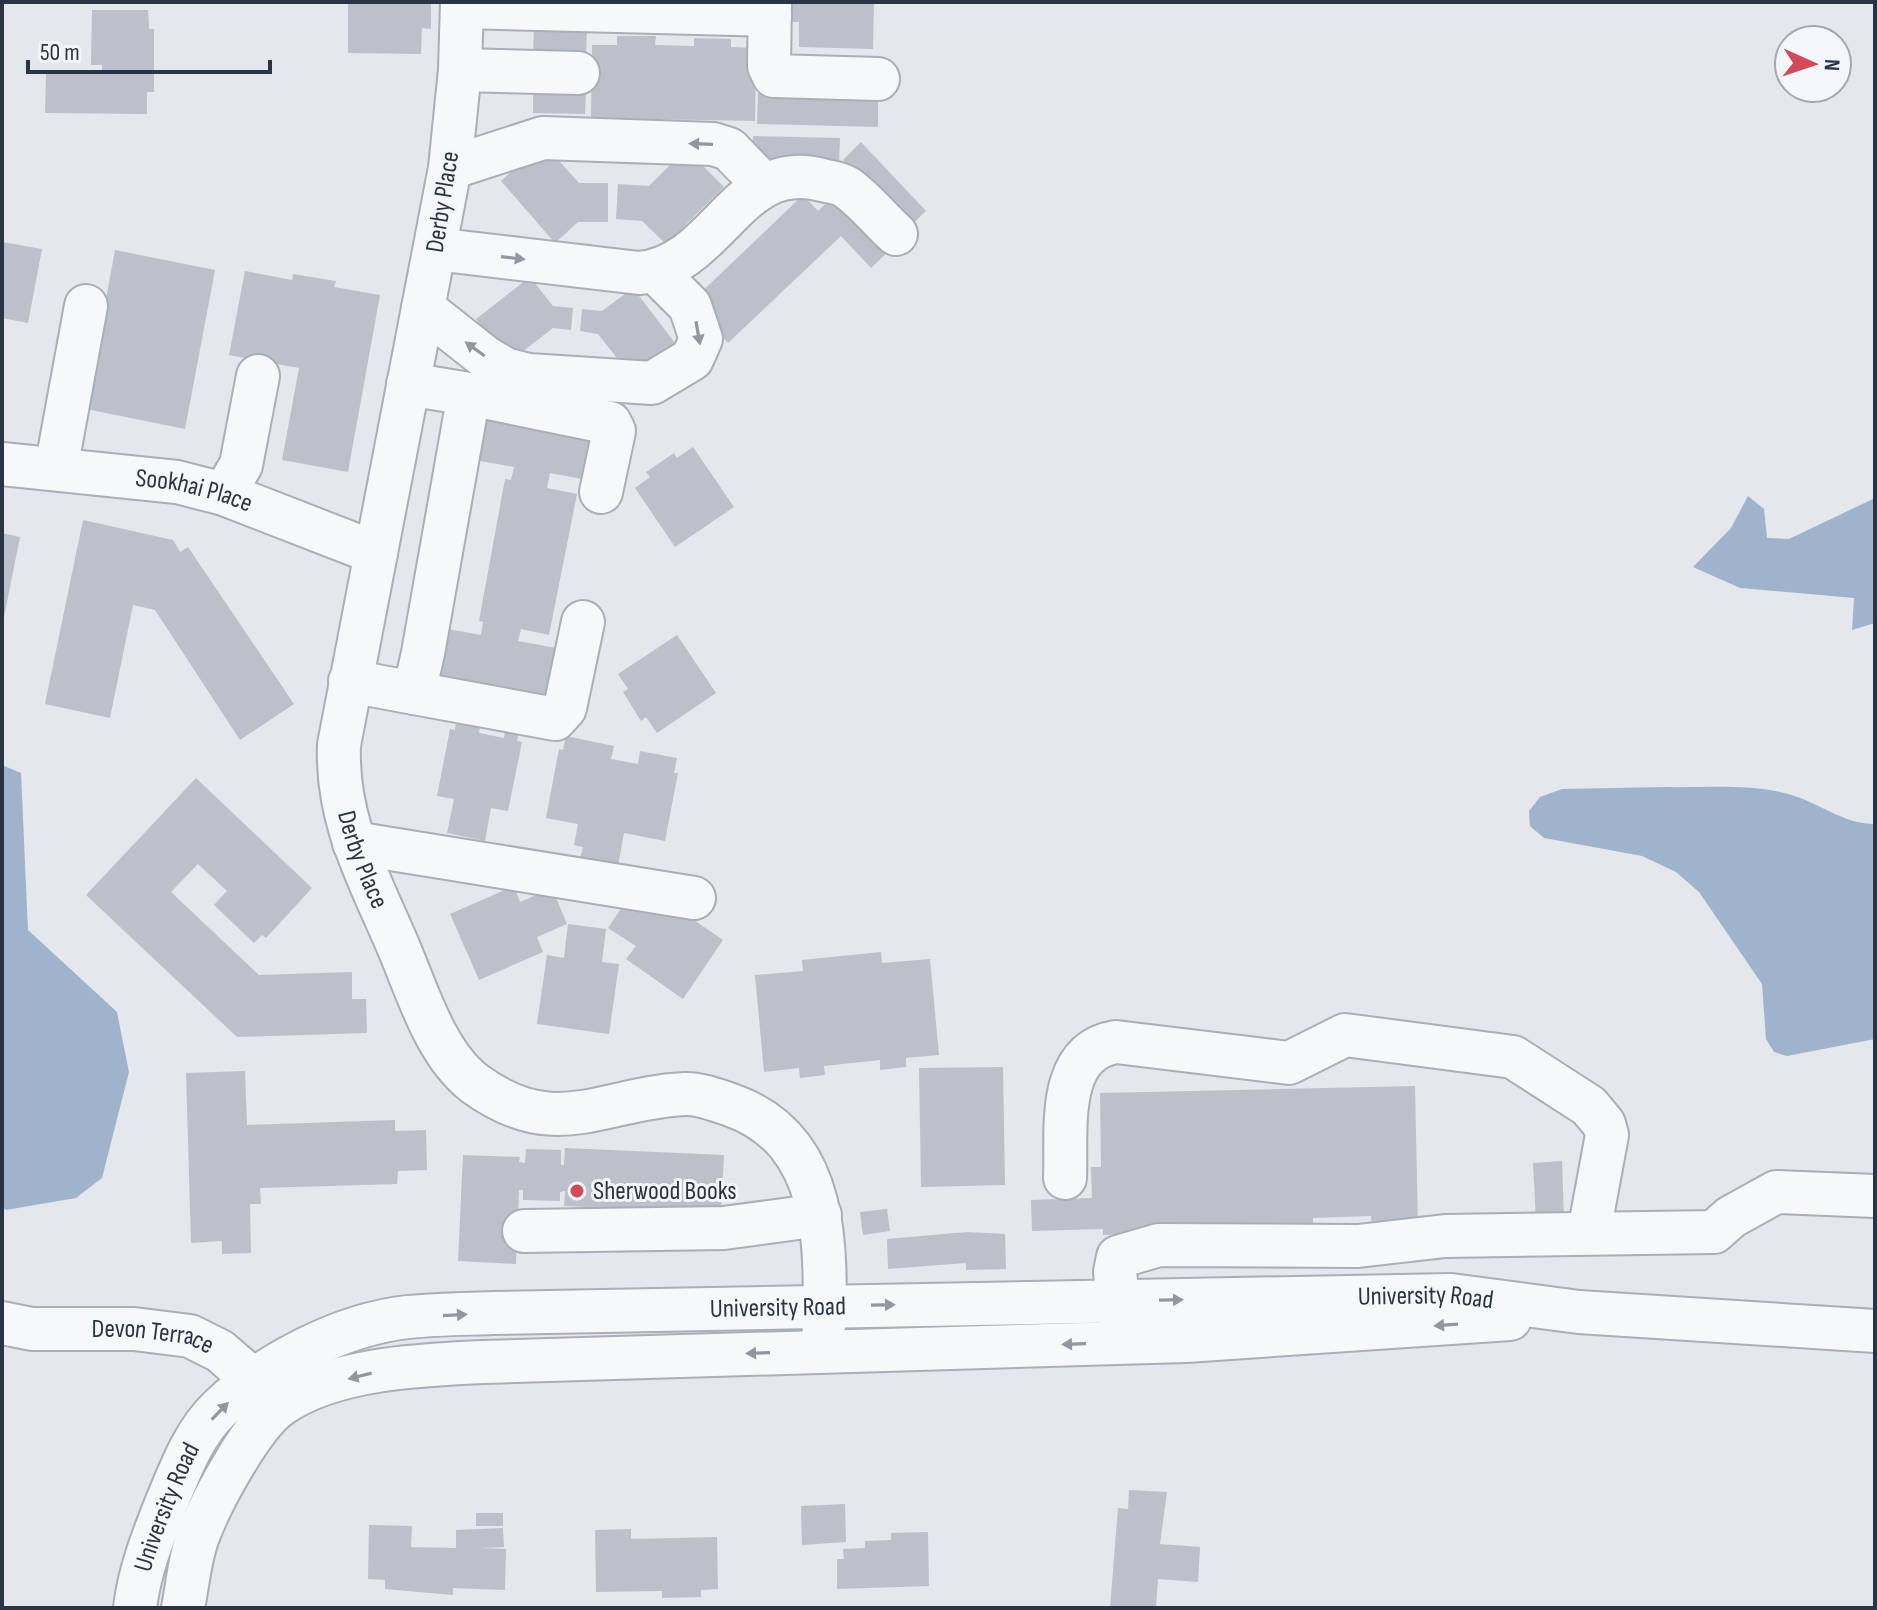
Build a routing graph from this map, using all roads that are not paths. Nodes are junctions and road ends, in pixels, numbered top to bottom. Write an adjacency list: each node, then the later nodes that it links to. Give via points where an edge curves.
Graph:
1 (462, 4): 2 (street); 3 (street, Derby Place)
2 (770, 8): 5 (street, via 769,66 774,76)
3 (460, 70): 4 (street); 6 (street, Derby Place)
4 (578, 73)
5 (878, 79)
6 (450, 168): 7 (street, one-way to 6, via 729,149 713,144 543,138); 9 (street, Derby Place)
7 (763, 184): 8 (street, via 782,176 845,186); 10 (street, via 684,258)
8 (896, 234)
9 (435, 249): 10 (street, one-way to 10); 12 (street, Derby Place)
10 (655, 271): 12 (street, one-way to 12, via 690,306 701,339 692,359 652,383 505,369)
11 (86, 306): 17 (street)
12 (423, 308): 14 (street, Derby Place)
13 (258, 376): 19 (street, via 241,465)
14 (408, 384): 15 (street); 20 (street, Derby Place)
15 (469, 394): 18 (street, via 610,423 614,431); 23 (street)
16 (2, 464): 17 (street, Sookhai Place)
17 (56, 469): 19 (street, Sookhai Place, via 177,482)
18 (601, 492)
19 (224, 494): 20 (street, Sookhai Place)
20 (376, 553): 22 (street, Derby Place)
21 (583, 622): 23 (street, via 565,708 555,719)
22 (350, 681): 23 (street); 24 (street, Derby Place, via 338,773)
23 (414, 693)
24 (354, 843): 25 (street); 28 (street, Derby Place, via 448,1055 473,1082 533,1111 590,1114 686,1094 753,1113 800,1159)
25 (694, 898)
26 (1065, 1178): 30 (street, via 1070,1083 1081,1060 1098,1045 1116,1042 1289,1063 1345,1035 1513,1057 1589,1106 1607,1135)
27 (1875, 1196): 30 (street, via 1776,1192 1714,1232)
28 (820, 1215): 29 (street, via 724,1228); 32 (street, Derby Place, via 826,1245)
29 (524, 1231)
30 (1589, 1232): 31 (street, via 1445,1236 1358,1246 1159,1245 1118,1257)
31 (1118, 1301): 32 (street, University Road, one-way to 31); 33 (street, University Road, one-way to 33, via 1451,1295); 36 (street)
32 (825, 1306): 37 (street, Derby Place); 38 (street, University Road, one-way to 32, via 303,1353 357,1329 406,1318)
33 (1579, 1312): 35 (street, University Road); 36 (street, University Road, one-way to 36)
34 (2, 1323): 38 (street, Devon Terrace, via 190,1336 220,1351)
35 (1875, 1331)
36 (1122, 1343): 37 (street, University Road, one-way to 37)
37 (823, 1351): 38 (street, University Road, one-way to 38, via 420,1365)
38 (268, 1393): 39 (street, University Road, one-way to 38, via 148,1548 190,1449 218,1410); 40 (street, University Road, via 248,1443 199,1533)
39 (135, 1608)
40 (183, 1608)

